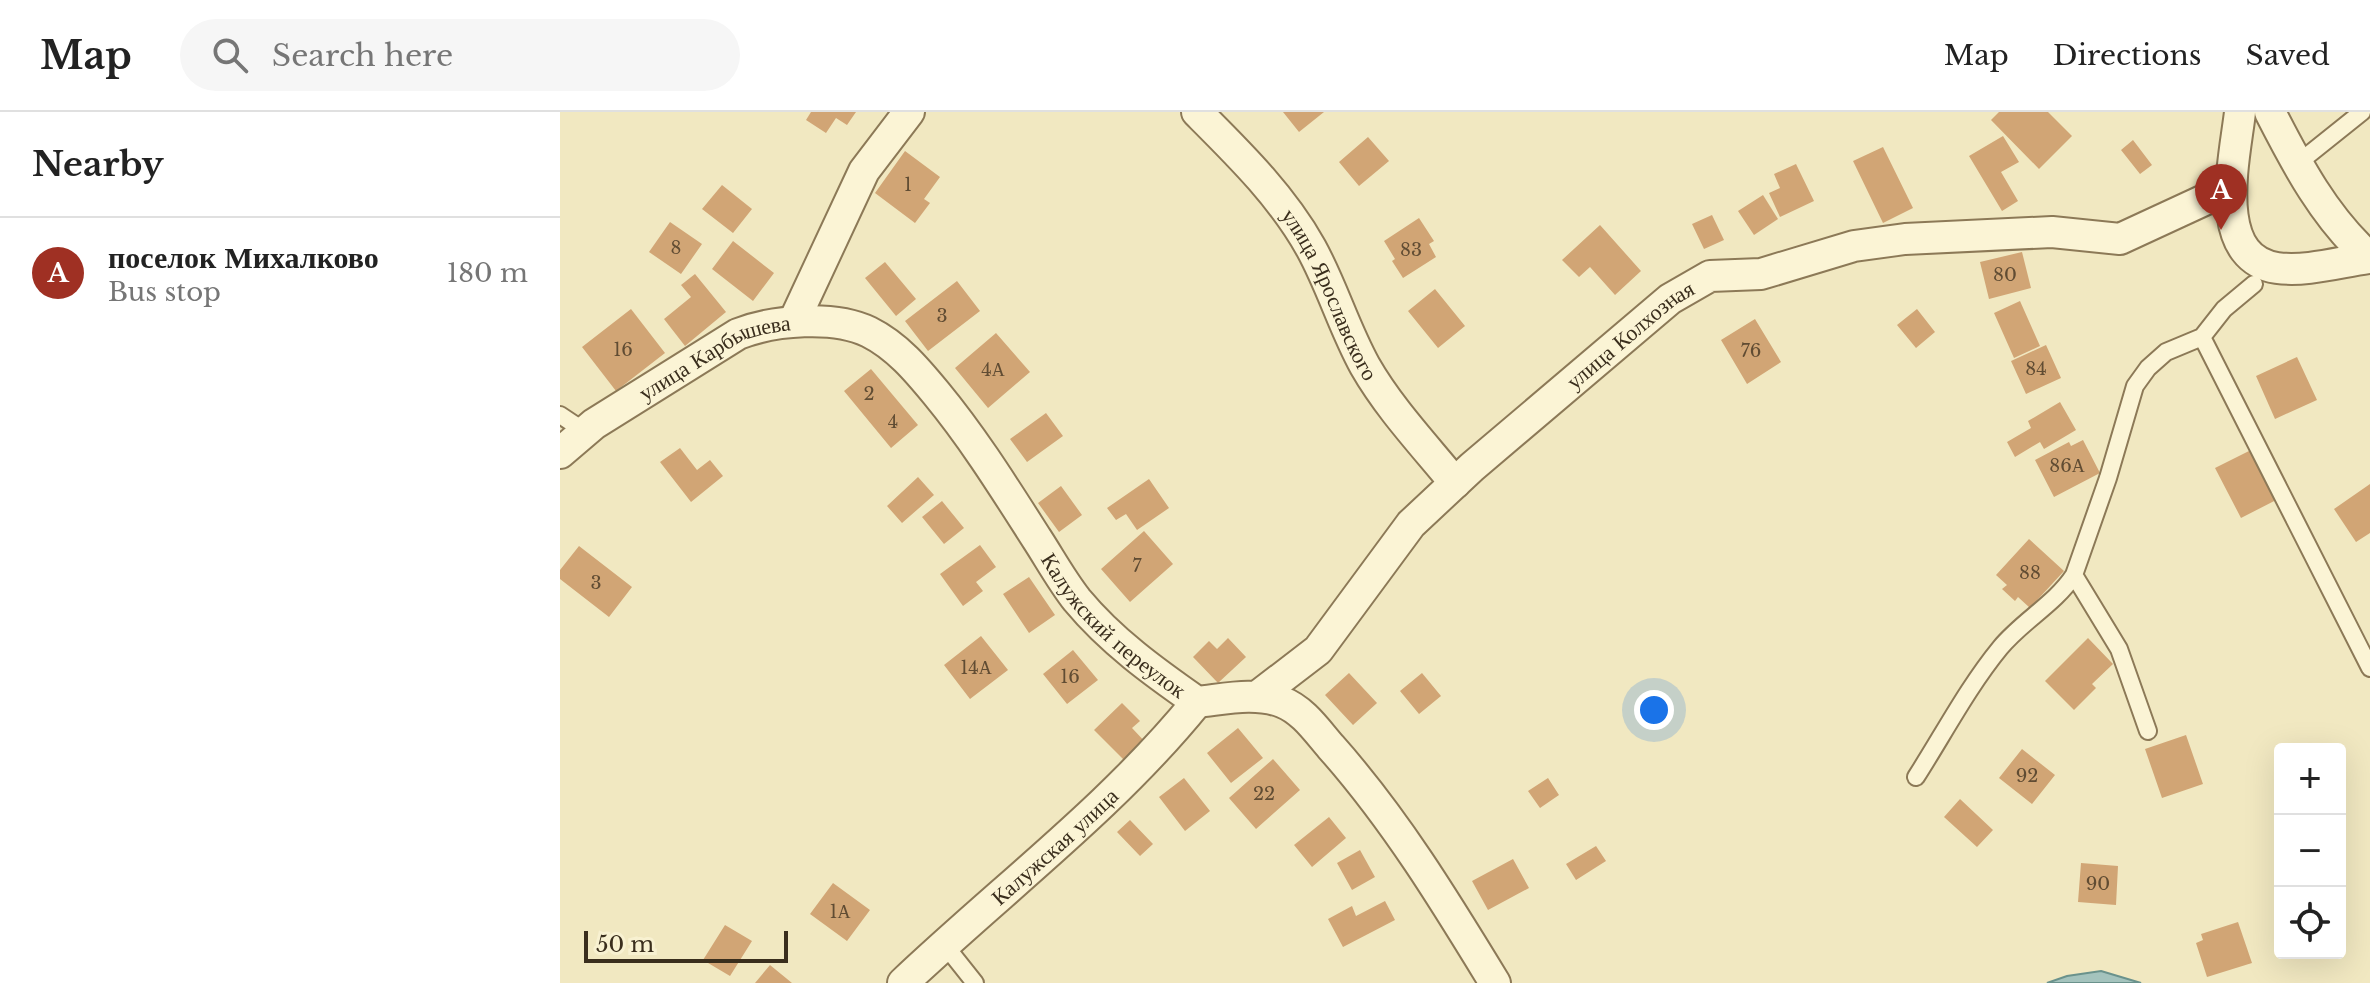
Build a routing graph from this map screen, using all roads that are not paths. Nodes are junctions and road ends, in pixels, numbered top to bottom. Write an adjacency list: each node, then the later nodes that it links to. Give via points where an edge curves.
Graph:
1 (909, 112): 10 (street, улица Карбышева, via 864,171)
2 (2240, 112): 7 (street)
3 (2270, 112): 6 (street)
4 (2362, 112): 6 (lane)
5 (1208, 115): 14 (street, улица Ярославского, via 1285,207 1311,248 1366,367)
6 (2297, 164): 8 (street, via 2339,227)
7 (2222, 195): 9 (street); 14 (street, улица Колхозная, via 2120,239 2052,232 1905,239 1839,249 1761,274 1700,280 1670,299)
8 (2370, 258): 9 (street)
9 (2260, 275): 11 (lane)
10 (794, 321): 12 (street, улица Карбышева, via 738,334); 18 (street, Калужский переулок, via 859,328 900,352 961,423 1076,598 1137,659)
11 (2202, 337): 15 (lane, via 2166,352 2135,386); 16 (lane)
12 (572, 423): 13 (street, улица Карбышева)
13 (560, 453)
14 (1455, 483): 17 (street, улица Колхозная, via 1411,524 1318,650)
15 (2074, 575): 19 (lane, via 2119,649); 20 (lane, via 1993,657)
16 (2370, 668)
17 (1258, 696): 18 (street, Калужский переулок); 24 (street, Калужский переулок, via 1301,714 1372,794)
18 (1197, 702): 21 (street, Калужская улица, via 1129,776)
19 (2148, 731)
20 (1916, 777)
21 (944, 944): 22 (street, Калужская улица); 23 (lane)
22 (903, 983)
23 (975, 983)
24 (1495, 983)

